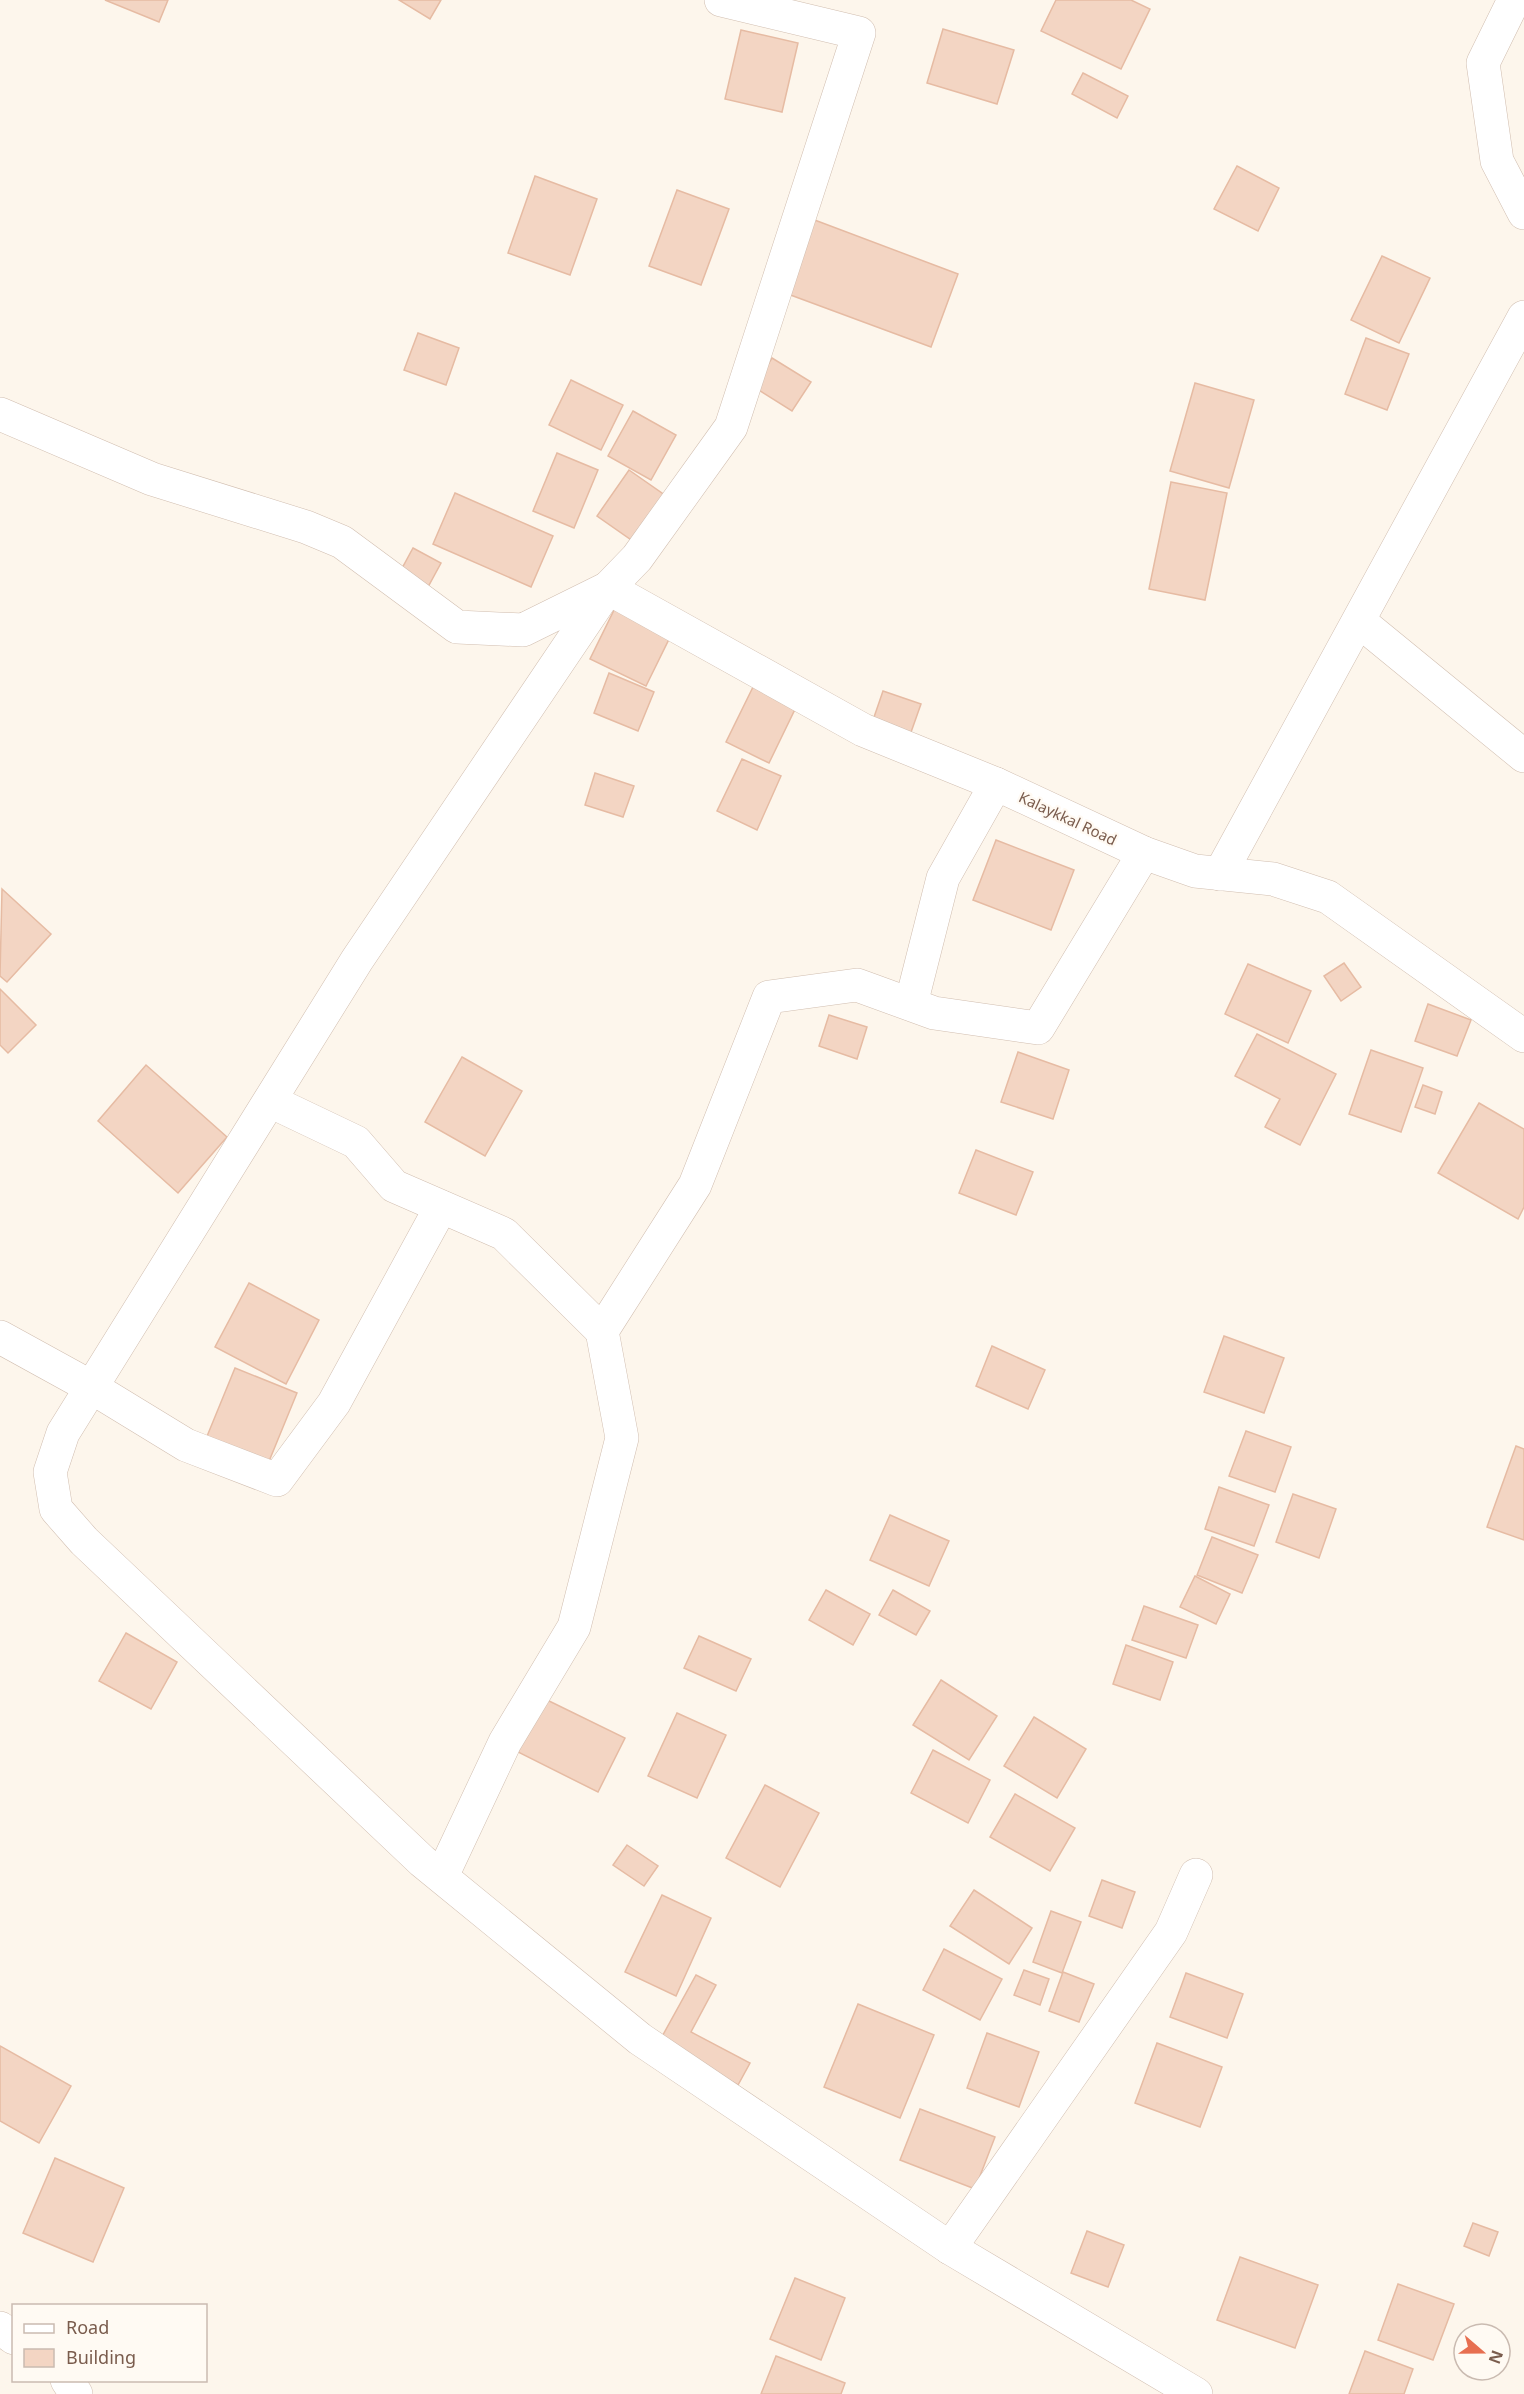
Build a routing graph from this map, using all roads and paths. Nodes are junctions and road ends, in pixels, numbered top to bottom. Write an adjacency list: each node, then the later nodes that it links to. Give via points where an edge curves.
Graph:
1 (721, 0): 6 (street, via 859,33 731,427 637,558)
2 (1514, 0): 3 (street, via 1483,63 1497,161)
3 (1524, 213)
4 (1524, 317): 7 (street)
5 (0, 414): 6 (street, via 152,478 342,542 457,627 523,630)
6 (608, 588): 9 (street, Kalaykkal Road, via 863,730); 14 (street, via 357,960)
7 (1359, 621): 8 (street); 11 (street)
8 (1524, 756)
9 (996, 784): 10 (street, Kalaykkal Road); 12 (street, via 943,878)
10 (1144, 853): 11 (street, Kalaykkal Road, via 1195,871); 12 (street, via 1038,1028 934,1013)
11 (1220, 874): 13 (street, Kalaykkal Road, via 1273,879 1328,897)
12 (911, 1004): 16 (street, via 857,984 770,997 695,1185)
13 (1524, 1036)
14 (270, 1101): 15 (street, via 356,1142 394,1186); 18 (street)
15 (441, 1207): 16 (street, via 504,1234); 18 (street, via 334,1403 277,1480 186,1445)
16 (602, 1331): 20 (street, via 622,1438 574,1627 505,1743)
17 (0, 1337): 18 (street)
18 (91, 1387): 20 (street, via 63,1433 50,1472 56,1509 84,1541)
19 (1196, 1875): 21 (street, via 1171,1932)
20 (442, 1876): 21 (street, via 640,2039)
21 (950, 2248): 22 (street)
22 (1196, 2394)

